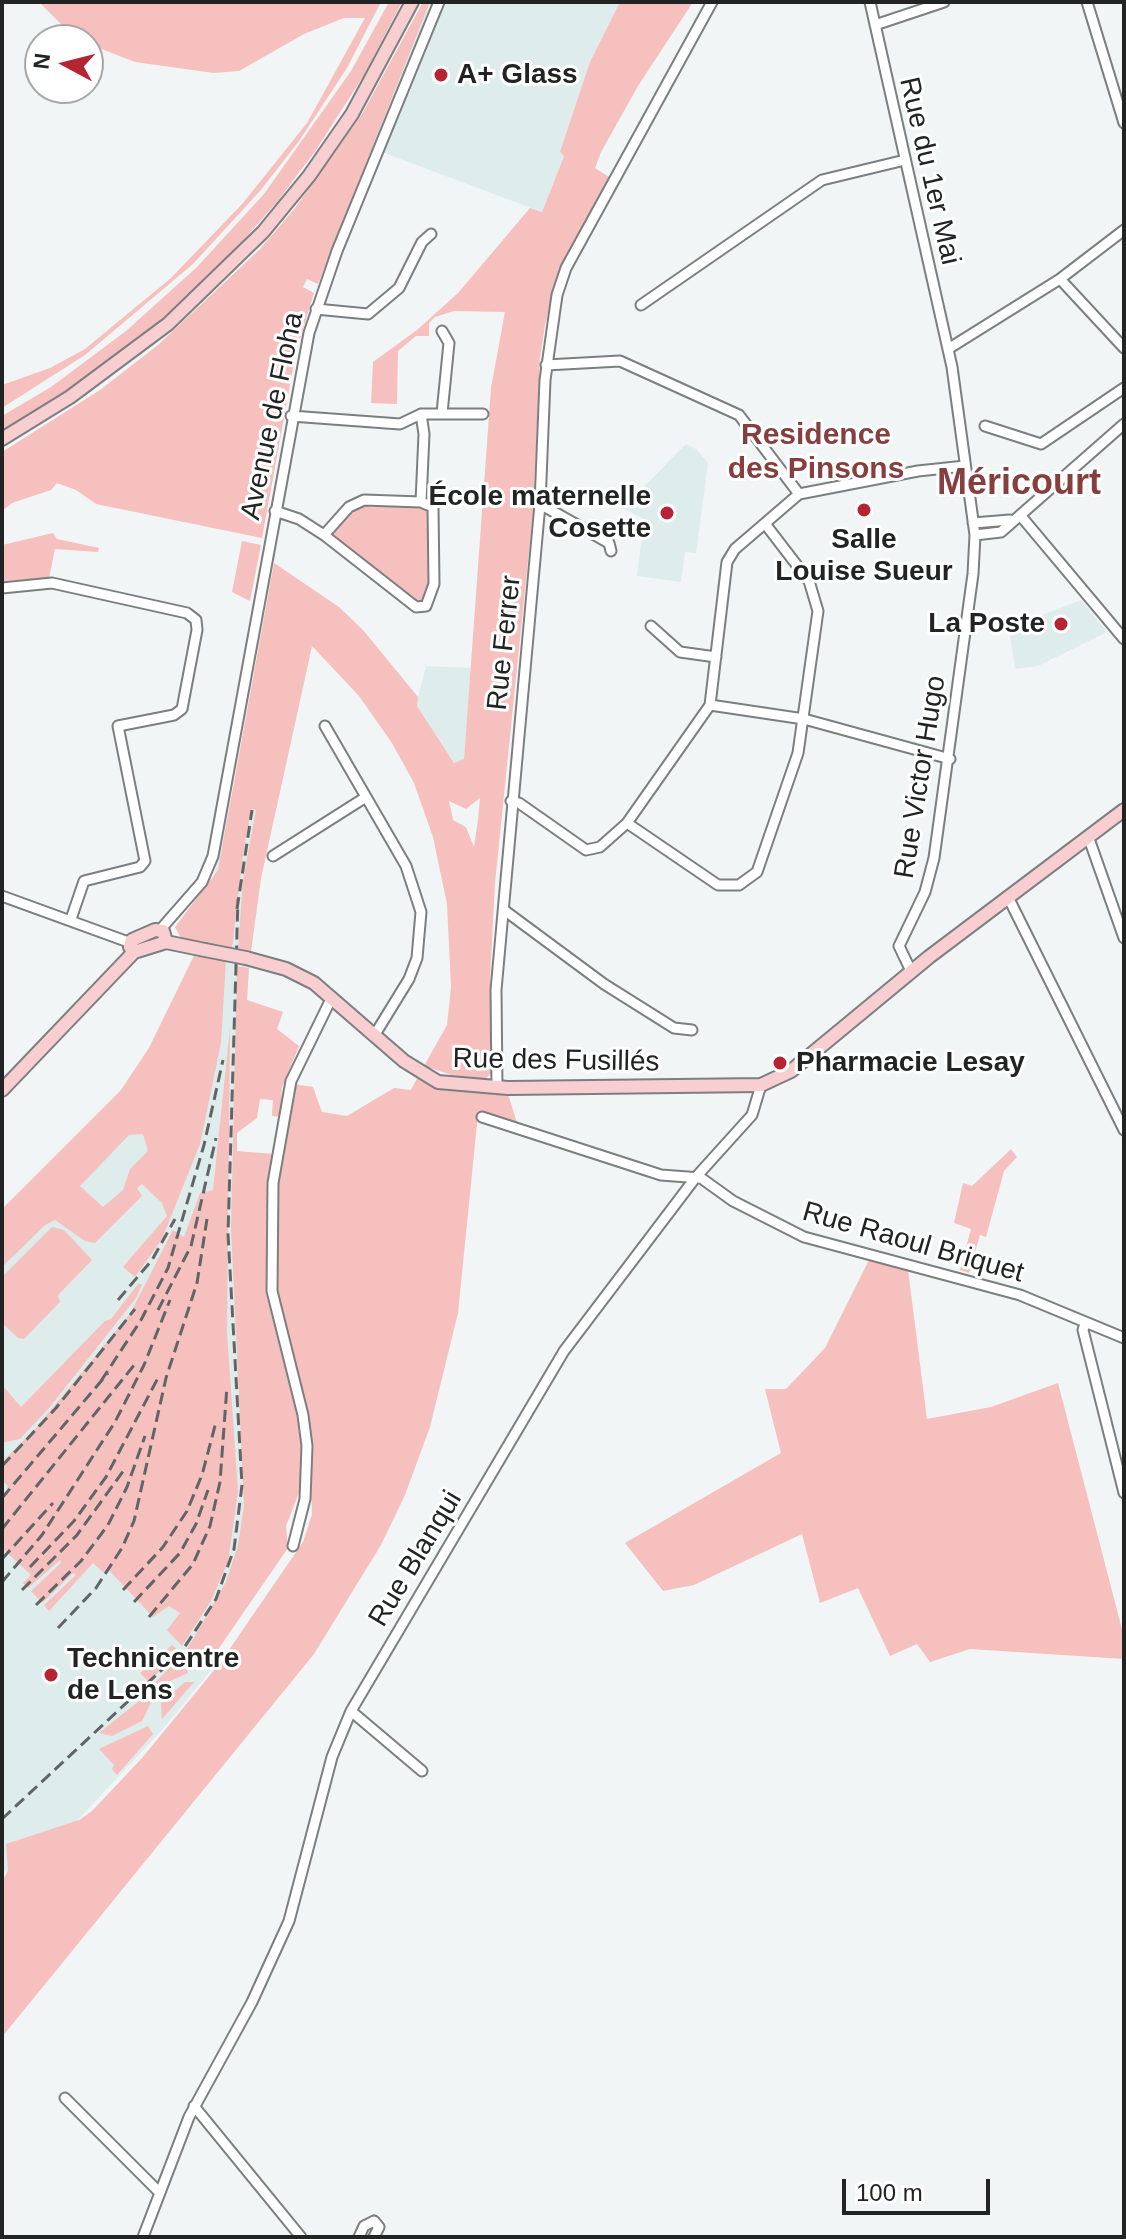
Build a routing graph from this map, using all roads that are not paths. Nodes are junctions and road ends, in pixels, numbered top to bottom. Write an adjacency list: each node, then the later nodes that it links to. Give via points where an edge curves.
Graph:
1 (412, 2): 26 (street, via 352,114 263,232 168,324 70,397)
2 (439, 2): 14 (street, Avenue de Floha)
3 (712, 2): 18 (street, Rue Ferrer, via 566,268)
4 (870, 2): 7 (street, Rue du 1er Mai)
5 (944, 2): 7 (street)
6 (1087, 2): 8 (street)
7 (875, 25): 9 (street, Rue du 1er Mai)
8 (1124, 123)
9 (905, 160): 13 (street, via 822,180); 17 (street, Rue du 1er Mai)
10 (1124, 230): 12 (street)
11 (431, 234): 14 (street, via 399,288 368,314)
12 (1060, 279): 16 (street); 17 (street)
13 (641, 305)
14 (316, 309): 23 (street, Avenue de Floha)
15 (442, 331): 20 (street, via 449,343)
16 (1124, 348)
17 (948, 349): 27 (street, Rue du 1er Mai)
18 (546, 365): 28 (street, via 620,361 739,415); 30 (street, Rue Ferrer)
19 (1124, 388): 25 (street, via 1041,444)
20 (442, 413): 21 (street); 22 (street)
21 (421, 414): 23 (street, via 400,424); 29 (street)
22 (483, 414)
23 (291, 416): 31 (street, Avenue de Floha)
24 (1124, 424): 32 (street)
25 (985, 426)
26 (2, 439)
27 (965, 466): 28 (street); 33 (street, Rue Victor Hugo)
28 (799, 494): 34 (street)
29 (421, 502): 35 (street, via 356,502); 35 (street, via 433,507 436,517 434,584 426,606 416,607)
30 (540, 504): 37 (street, via 609,543); 47 (street, Rue Ferrer)
31 (275, 511): 35 (street); 56 (street, Avenue de Floha, via 213,856 202,882)
32 (1015, 518): 33 (street); 36 (street, via 1001,532); 40 (street)
33 (973, 523): 36 (street, Rue Victor Hugo)
34 (766, 525): 41 (street, via 735,549 725,566); 43 (street, via 815,591 818,611)
35 (324, 535)
36 (975, 535): 45 (street, Rue Victor Hugo)
37 (611, 551)
38 (2, 588): 55 (street, via 35,583 187,613 196,620 182,709 118,726 145,861 140,867 84,881)
39 (651, 626): 41 (street, via 680,652)
40 (1124, 639)
41 (716, 657): 42 (street)
42 (710, 705): 43 (street); 49 (street)
43 (804, 719): 45 (street); 49 (street, via 781,803 757,872 748,881 718,885)
44 (325, 726): 46 (street)
45 (950, 759): 59 (street, Rue Victor Hugo, via 931,875 899,946)
46 (366, 797): 51 (street); 62 (street, via 415,886 422,925 409,979)
47 (511, 801): 49 (street, via 586,850 600,847); 54 (street, Rue Ferrer)
48 (1124, 810): 50 (street)
49 (627, 823)
50 (1088, 836): 53 (street); 57 (street)
51 (273, 856)
52 (2, 896): 55 (street)
53 (1008, 897): 59 (street); 67 (street)
54 (504, 910): 61 (street, via 604,984 674,1028); 64 (street, Rue Ferrer, via 496,990)
55 (71, 919): 58 (street)
56 (163, 936): 58 (street); 60 (street, Rue des Fusillés, bridge, via 298,974)
57 (1124, 938)
58 (132, 948): 65 (street)
59 (911, 971): 63 (street, via 791,1071)
60 (332, 997): 62 (street, Rue des Fusillés); 72 (street, via 291,1081 273,1183 272,1291 307,1446 305,1499)
61 (692, 1030)
62 (374, 1036): 64 (street, Rue des Fusillés, via 427,1076 448,1084)
63 (761, 1085): 64 (street, Rue des Fusillés); 68 (street, Rue Blanqui, via 752,1115)
64 (497, 1087)
65 (2, 1090)
66 (482, 1117): 68 (street, via 661,1175)
67 (1124, 1130)
68 (696, 1177): 69 (street, Rue Raoul Briquet, via 804,1237 1020,1295); 73 (street, Rue Blanqui, via 564,1351)
69 (1085, 1324): 70 (street, Rue Raoul Briquet); 71 (street)
70 (1124, 1338)
71 (1124, 1493)
72 (293, 1546)
73 (351, 1711): 74 (street); 76 (street, Rue Blanqui, via 332,1757 289,1921 252,2002)
74 (422, 1771)
75 (65, 2098): 77 (street)
76 (194, 2106): 77 (street, Rue Blanqui); 79 (street)
77 (159, 2192): 78 (street, Rue Blanqui)
78 (143, 2237)
79 (301, 2237)
80 (359, 2237): 81 (street, via 374,2221 379,2227)
81 (374, 2237)

